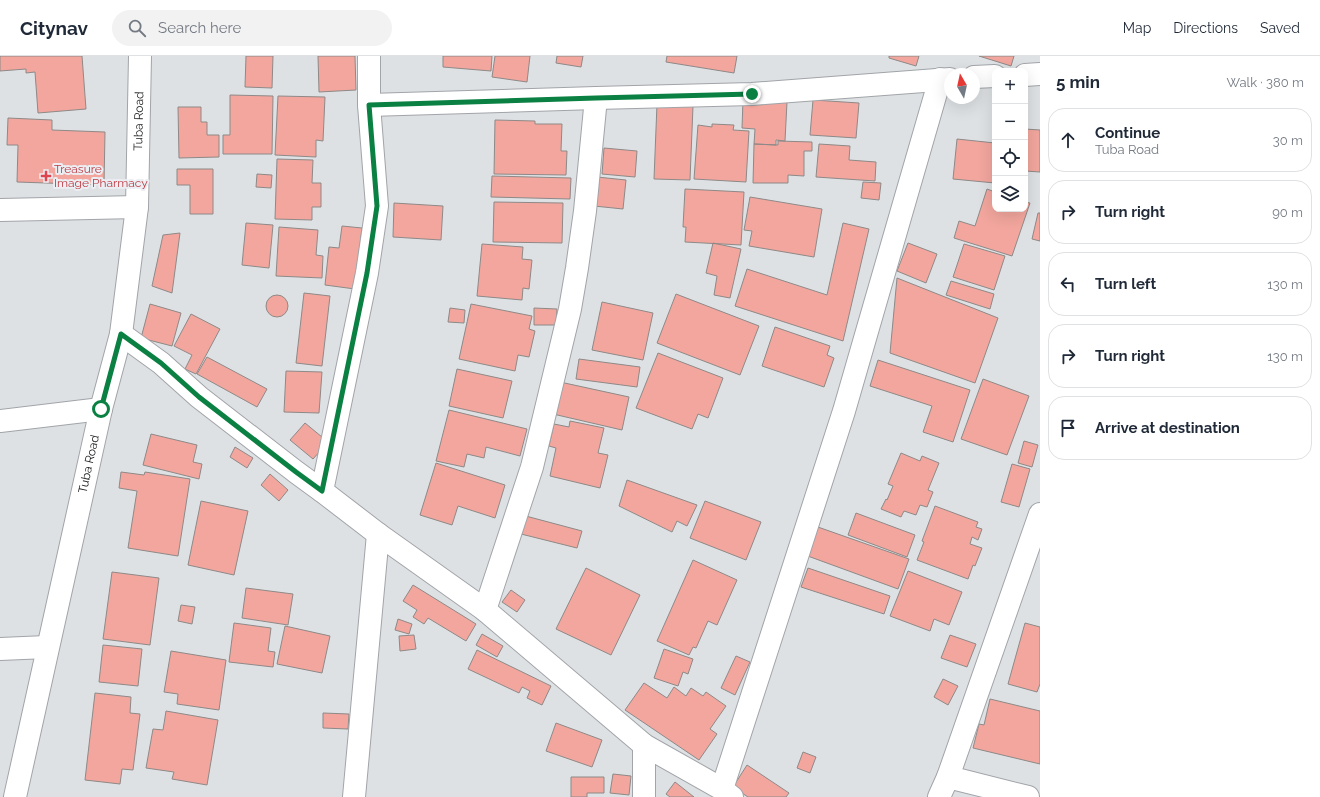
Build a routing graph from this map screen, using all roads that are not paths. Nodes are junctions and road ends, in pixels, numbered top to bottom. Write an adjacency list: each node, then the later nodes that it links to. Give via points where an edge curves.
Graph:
1 (140, 56): 11 (street, Tuba Road)
2 (369, 56): 10 (street)
3 (1028, 74): 4 (street)
4 (1040, 74)
5 (992, 76): 6 (street)
6 (980, 77)
7 (944, 79): 9 (street, via 752,94)
8 (944, 82): 24 (street)
9 (596, 98): 10 (street); 19 (street, via 578,268 570,309 532,466)
10 (369, 105): 16 (street, via 377,206 367,273)
11 (137, 207): 12 (street); 13 (street, Tuba Road)
12 (0, 210)
13 (121, 334): 14 (street, Tuba Road); 16 (street)
14 (101, 409): 15 (street); 20 (street, Tuba Road)
15 (0, 421)
16 (322, 491): 18 (street)
17 (1040, 514): 23 (street)
18 (378, 534): 19 (street); 26 (street)
19 (485, 610): 22 (street)
20 (47, 647): 21 (street); 25 (street, Tuba Road)
21 (0, 649)
22 (644, 745): 24 (street); 27 (street)
23 (948, 777): 28 (street); 29 (street)
24 (727, 793)
25 (15, 797)
26 (354, 797)
27 (644, 797)
28 (939, 797)
29 (1028, 797)

